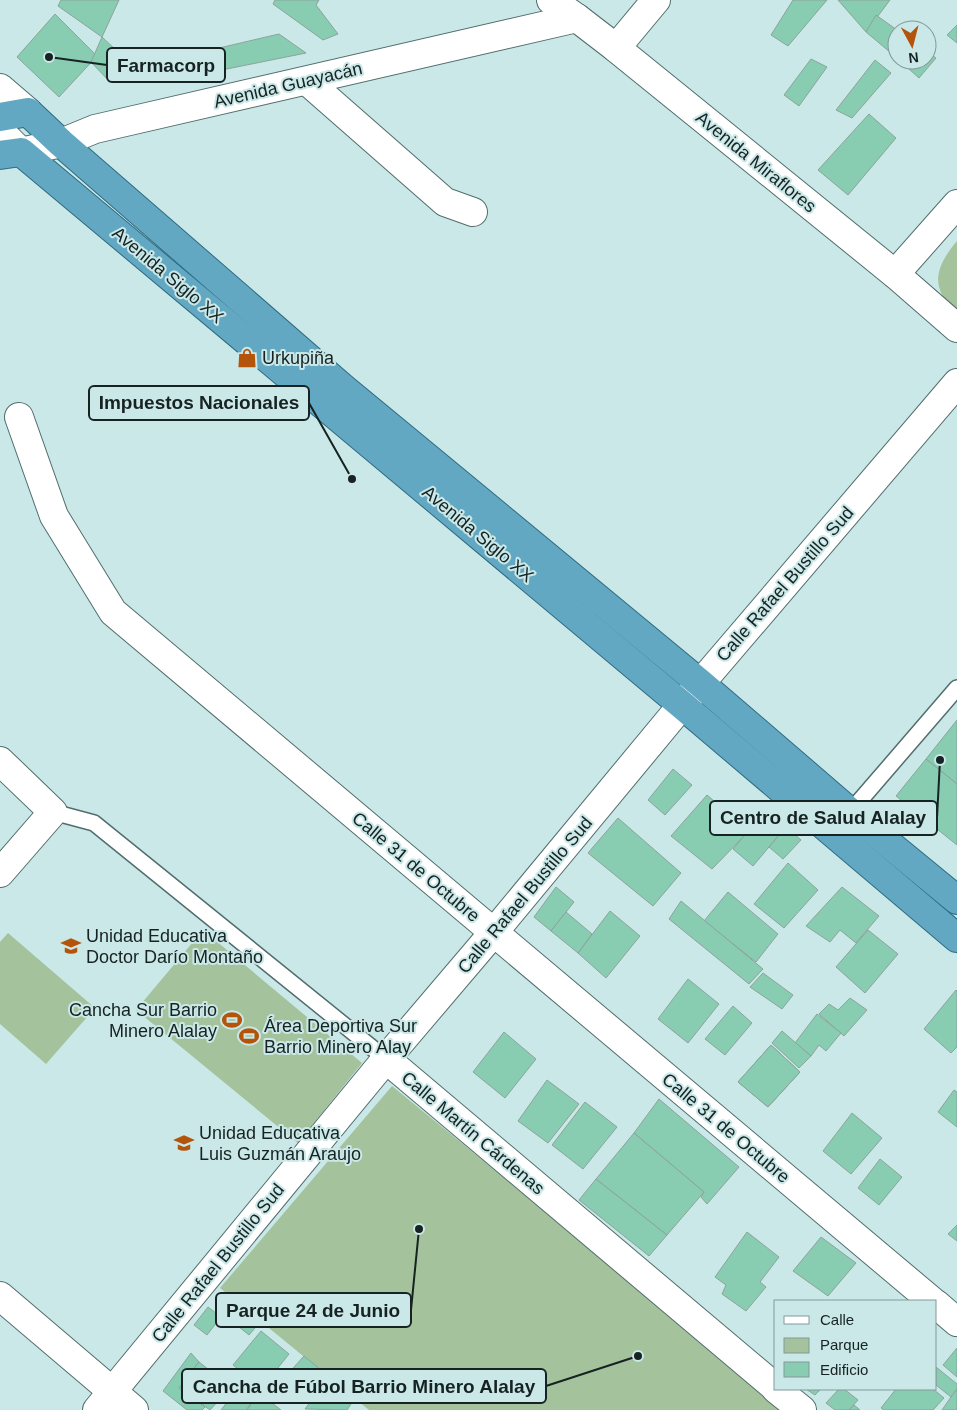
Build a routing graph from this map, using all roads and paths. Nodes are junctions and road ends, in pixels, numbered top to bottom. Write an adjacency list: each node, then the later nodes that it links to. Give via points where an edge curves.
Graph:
1 (551, 0): 3 (street, Avenida Miraflores)
2 (656, 0): 4 (street)
3 (577, 18): 4 (street, Avenida Miraflores); 5 (street, Avenida Guayacán)
4 (616, 48): 14 (street, Avenida Miraflores)
5 (307, 81): 10 (street, Avenida Guayacán, via 95,129); 13 (street, via 445,202)
6 (0, 88): 7 (street)
7 (28, 112): 8 (highway); 10 (highway, Avenida Siglo XX)
8 (0, 117)
9 (0, 131): 11 (street, Avenida Siglo XX)
10 (61, 143): 11 (street, Avenida Guayacán); 18 (highway, Avenida Siglo XX, via 343,388)
11 (10, 153): 20 (highway, Avenida Siglo XX)
12 (957, 204): 14 (street)
13 (473, 212)
14 (895, 274): 15 (street, Avenida Miraflores)
15 (957, 328)
16 (957, 383): 18 (street, Calle Rafael Bustillo Sud)
17 (19, 417): 26 (street, Calle 31 de Octubre, via 54,516 113,612)
18 (700, 683): 20 (street, Calle Rafael Bustillo Sud); 23 (highway, Avenida Siglo XX)
19 (957, 688): 23 (lane)
20 (682, 705): 26 (street, Calle Rafael Bustillo Sud); 27 (highway, Avenida Siglo XX)
21 (0, 761): 22 (street, Calle Martín Cárdenas)
22 (53, 812): 24 (street); 28 (lane, Calle Martín Cárdenas, via 94,823)
23 (850, 812): 25 (highway, Avenida Siglo XX)
24 (0, 873)
25 (957, 900)
26 (494, 932): 28 (street, Calle Rafael Bustillo Sud); 30 (street, Calle 31 de Octubre)
27 (957, 938)
28 (386, 1059): 33 (street, Calle Martín Cárdenas); 35 (street, Calle Rafael Bustillo Sud)
29 (0, 1296): 35 (street)
30 (931, 1300)
31 (937, 1305): 32 (street)
32 (957, 1322)
33 (774, 1386)
34 (778, 1390): 37 (street, Calle Martín Cárdenas)
35 (104, 1401): 36 (street)
36 (134, 1410)
37 (802, 1410)

